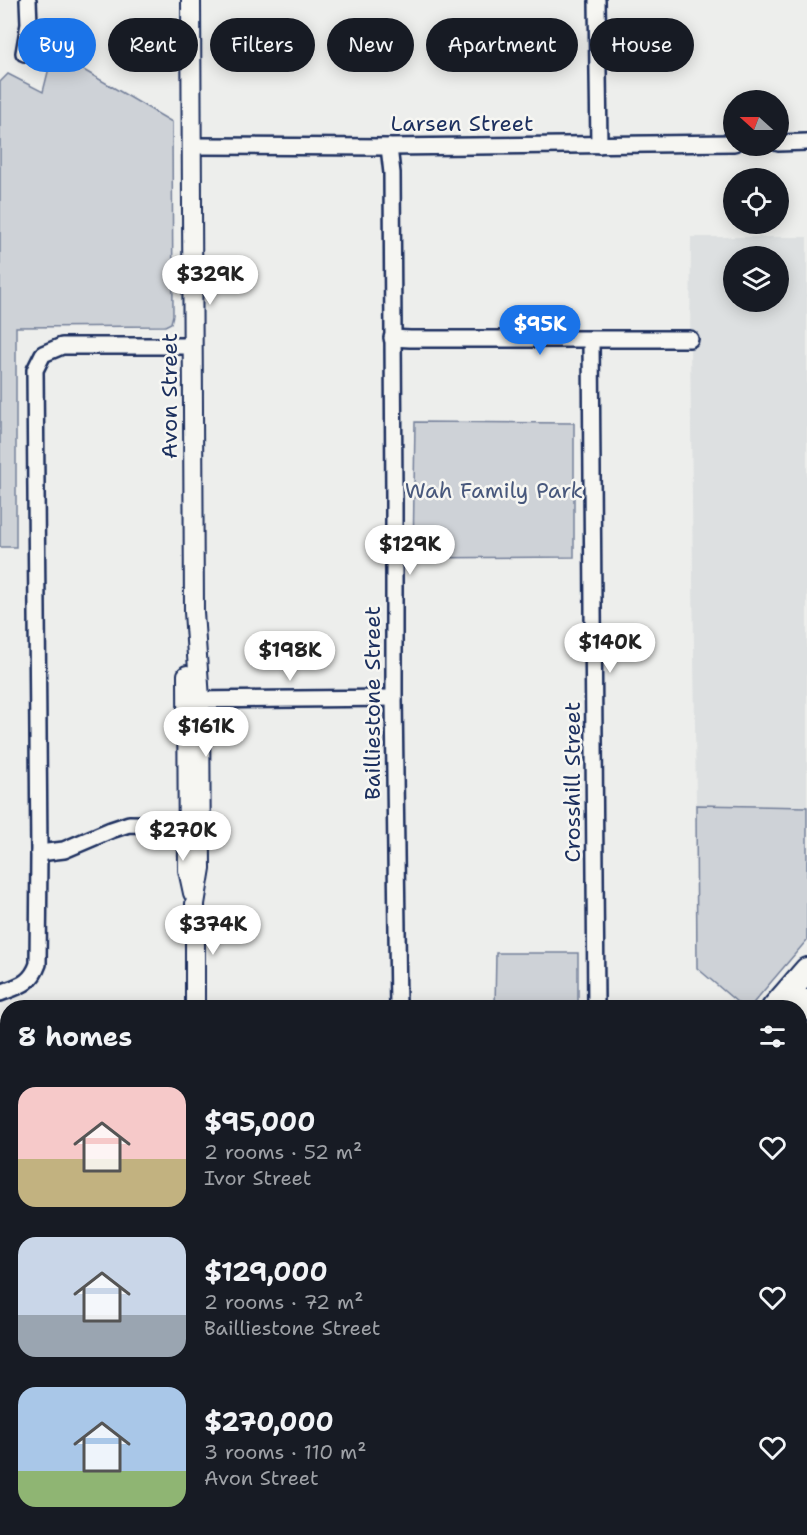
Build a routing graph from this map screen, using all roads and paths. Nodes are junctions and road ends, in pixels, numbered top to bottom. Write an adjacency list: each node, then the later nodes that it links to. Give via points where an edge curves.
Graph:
1 (28, 0): 4 (street)
2 (191, 0): 9 (street, Avon Street)
3 (597, 0): 8 (street)
4 (29, 18)
5 (789, 142): 6 (street)
6 (807, 142)
7 (723, 143): 8 (street, Larsen Street)
8 (599, 145): 10 (street, Larsen Street)
9 (191, 146): 10 (street, Larsen Street); 14 (street, Avon Street)
10 (389, 147): 11 (street, Bailliestone Street)
11 (392, 338): 13 (street); 15 (street, Bailliestone Street)
12 (690, 339): 13 (street)
13 (591, 340): 23 (street, Crosshill Street)
14 (193, 346): 16 (street, Avon Street, via 194,612 187,663); 18 (street, via 62,346 44,354 35,370)
15 (393, 698): 16 (street); 22 (street, Bailliestone Street)
16 (194, 699): 17 (street, Avon Street)
17 (194, 824): 18 (street, via 129,824 64,850); 21 (street, Avon Street, via 188,870 195,904)
18 (39, 853): 20 (street, via 38,964 29,981)
19 (807, 970): 24 (main road)
20 (0, 993)
21 (195, 1000)
22 (398, 1000)
23 (596, 1000)
24 (781, 1000)

